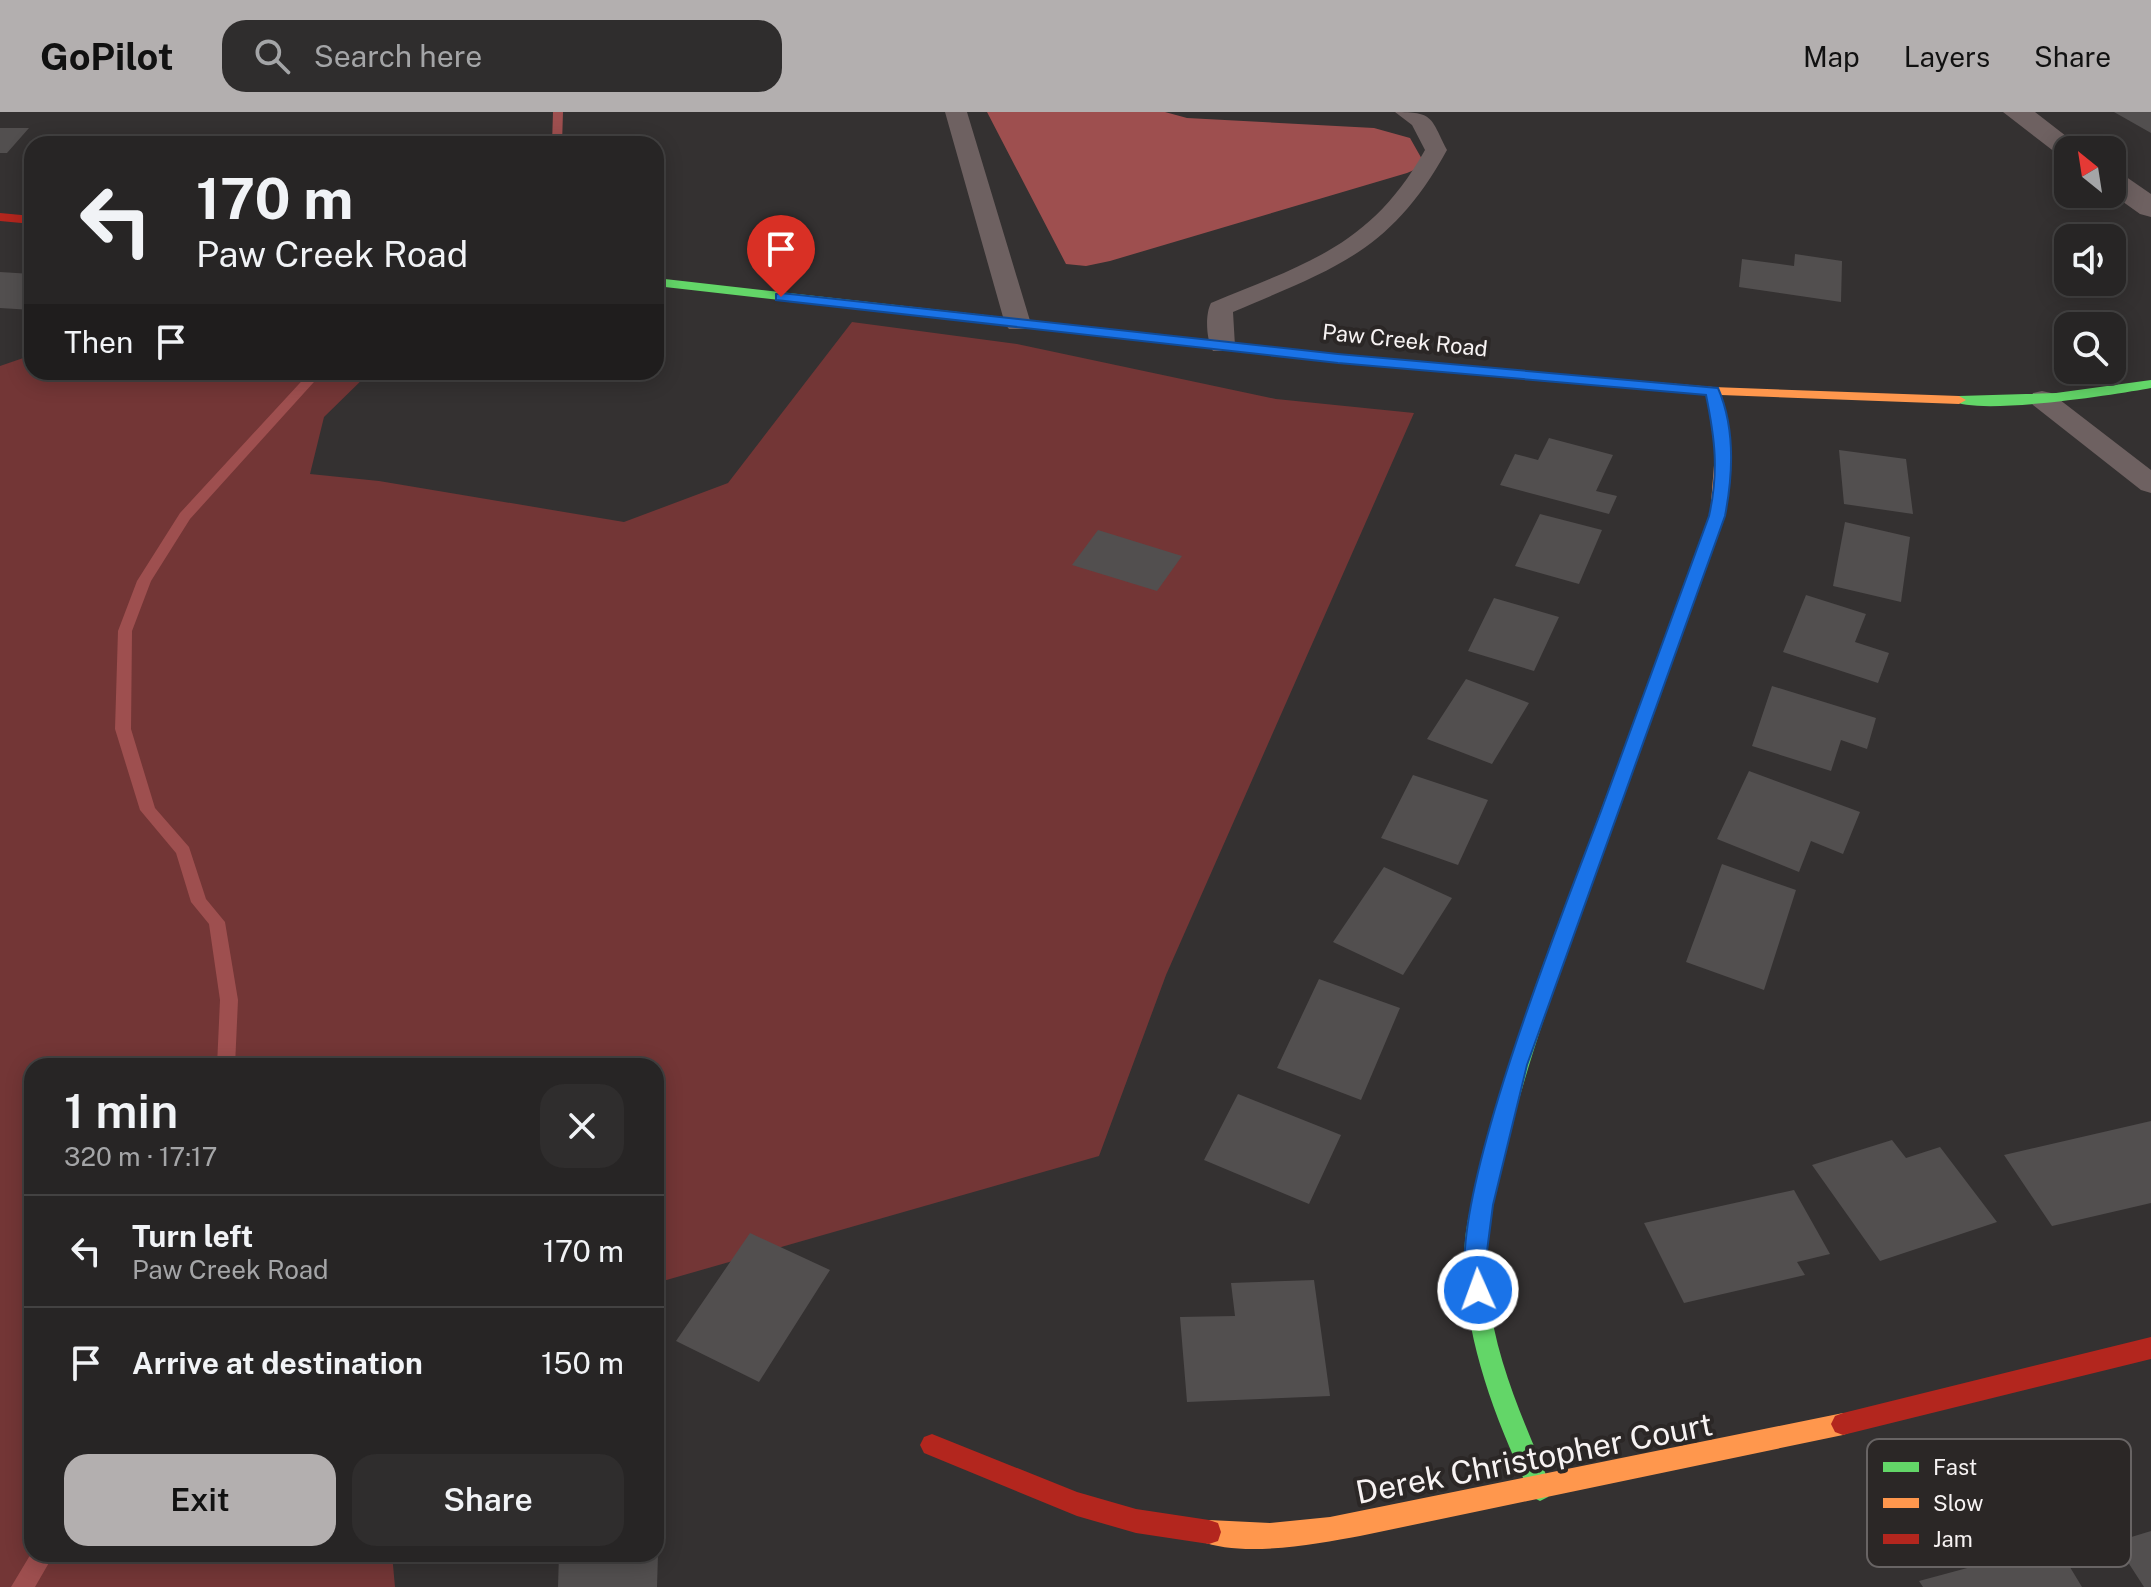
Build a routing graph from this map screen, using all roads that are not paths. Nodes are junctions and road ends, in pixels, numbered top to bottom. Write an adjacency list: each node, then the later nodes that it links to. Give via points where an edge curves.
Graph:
1 (956, 112): 10 (lane)
2 (1406, 112): 11 (lane, via 1421,121 1436,150 1400,209 1364,241 1320,267 1220,308)
3 (2017, 112): 4 (street)
4 (2054, 139)
5 (2126, 190): 6 (street)
6 (2151, 208)
7 (0, 217): 8 (street)
8 (24, 219)
9 (664, 283): 10 (street, Paw Creek Road)
10 (1018, 324): 11 (street, Paw Creek Road)
11 (1222, 346): 13 (street, Paw Creek Road)
12 (2151, 384): 14 (street, Paw Creek Road)
13 (1713, 391): 14 (street, Paw Creek Road); 18 (street, via 1724,480 1717,516 1517,1065 1482,1205 1475,1259 1480,1320 1512,1431)
14 (2042, 399): 15 (lane)
15 (2151, 484)
16 (2151, 1348): 18 (street, Derek Christopher Court, via 1871,1418)
17 (932, 1445): 18 (street, Derek Christopher Court, via 1077,1504 1136,1521 1241,1537 1316,1532)
18 (1540, 1489)

